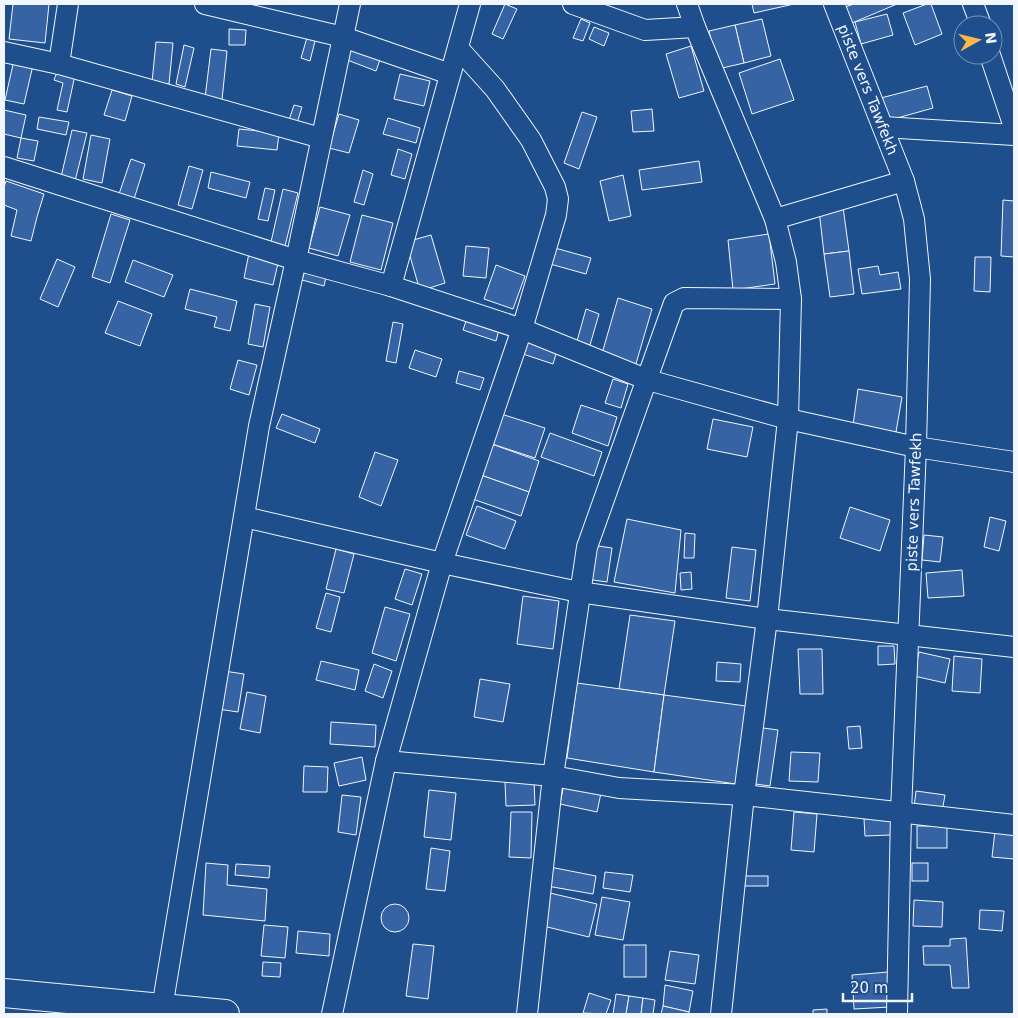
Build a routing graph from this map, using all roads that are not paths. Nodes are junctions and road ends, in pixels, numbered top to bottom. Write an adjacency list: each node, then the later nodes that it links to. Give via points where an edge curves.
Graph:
1 (68, 4): 12 (street)
2 (205, 4): 9 (street)
3 (350, 4): 9 (street)
4 (470, 4): 10 (street)
5 (573, 4): 8 (street, via 645,30)
6 (687, 4): 8 (street)
7 (834, 4): 15 (street, piste vers Tawfekh)
8 (695, 27): 21 (street)
9 (343, 37): 14 (street); 18 (street)
10 (458, 48): 14 (street); 25 (street, via 495,90 531,140 555,187 558,200)
11 (4, 52): 12 (street)
12 (59, 64): 18 (street)
13 (993, 65): 16 (street)
14 (450, 74): 23 (street)
15 (883, 127): 17 (street); 20 (street, piste vers Tawfekh)
16 (1014, 127)
17 (1014, 135)
18 (321, 138): 22 (street)
19 (4, 167): 22 (street)
20 (904, 181): 21 (street); 28 (street, piste vers Tawfekh, via 914,219 920,279)
21 (775, 219): 24 (street, via 786,262)
22 (296, 260): 23 (street); 30 (street, via 259,426)
23 (391, 286): 25 (street)
24 (790, 300): 26 (street, via 680,299 674,304); 27 (street)
25 (522, 329): 26 (street); 31 (street)
26 (648, 380): 27 (street); 32 (street, via 591,535)
27 (788, 419): 28 (street); 33 (street)
28 (916, 447): 29 (street); 34 (street, piste vers Tawfekh)
29 (1014, 462)
30 (244, 518): 31 (street); 42 (street)
31 (442, 563): 32 (street); 36 (street)
32 (579, 592): 33 (street); 37 (street)
33 (767, 619): 34 (street); 38 (street)
34 (909, 636): 35 (street); 39 (street, piste vers Tawfekh)
35 (1014, 648)
36 (386, 760): 37 (street); 45 (street)
37 (553, 776): 38 (street, via 619,788); 46 (street)
38 (744, 795): 39 (street); 47 (street)
39 (901, 812): 40 (street); 48 (street, piste vers Tawfekh)
40 (1014, 825)
41 (4, 993): 42 (main road)
42 (162, 1008): 43 (main road)
43 (194, 1013): 44 (main road)
44 (225, 1014)
45 (332, 1014)
46 (528, 1014)
47 (721, 1014)
48 (896, 1014)

